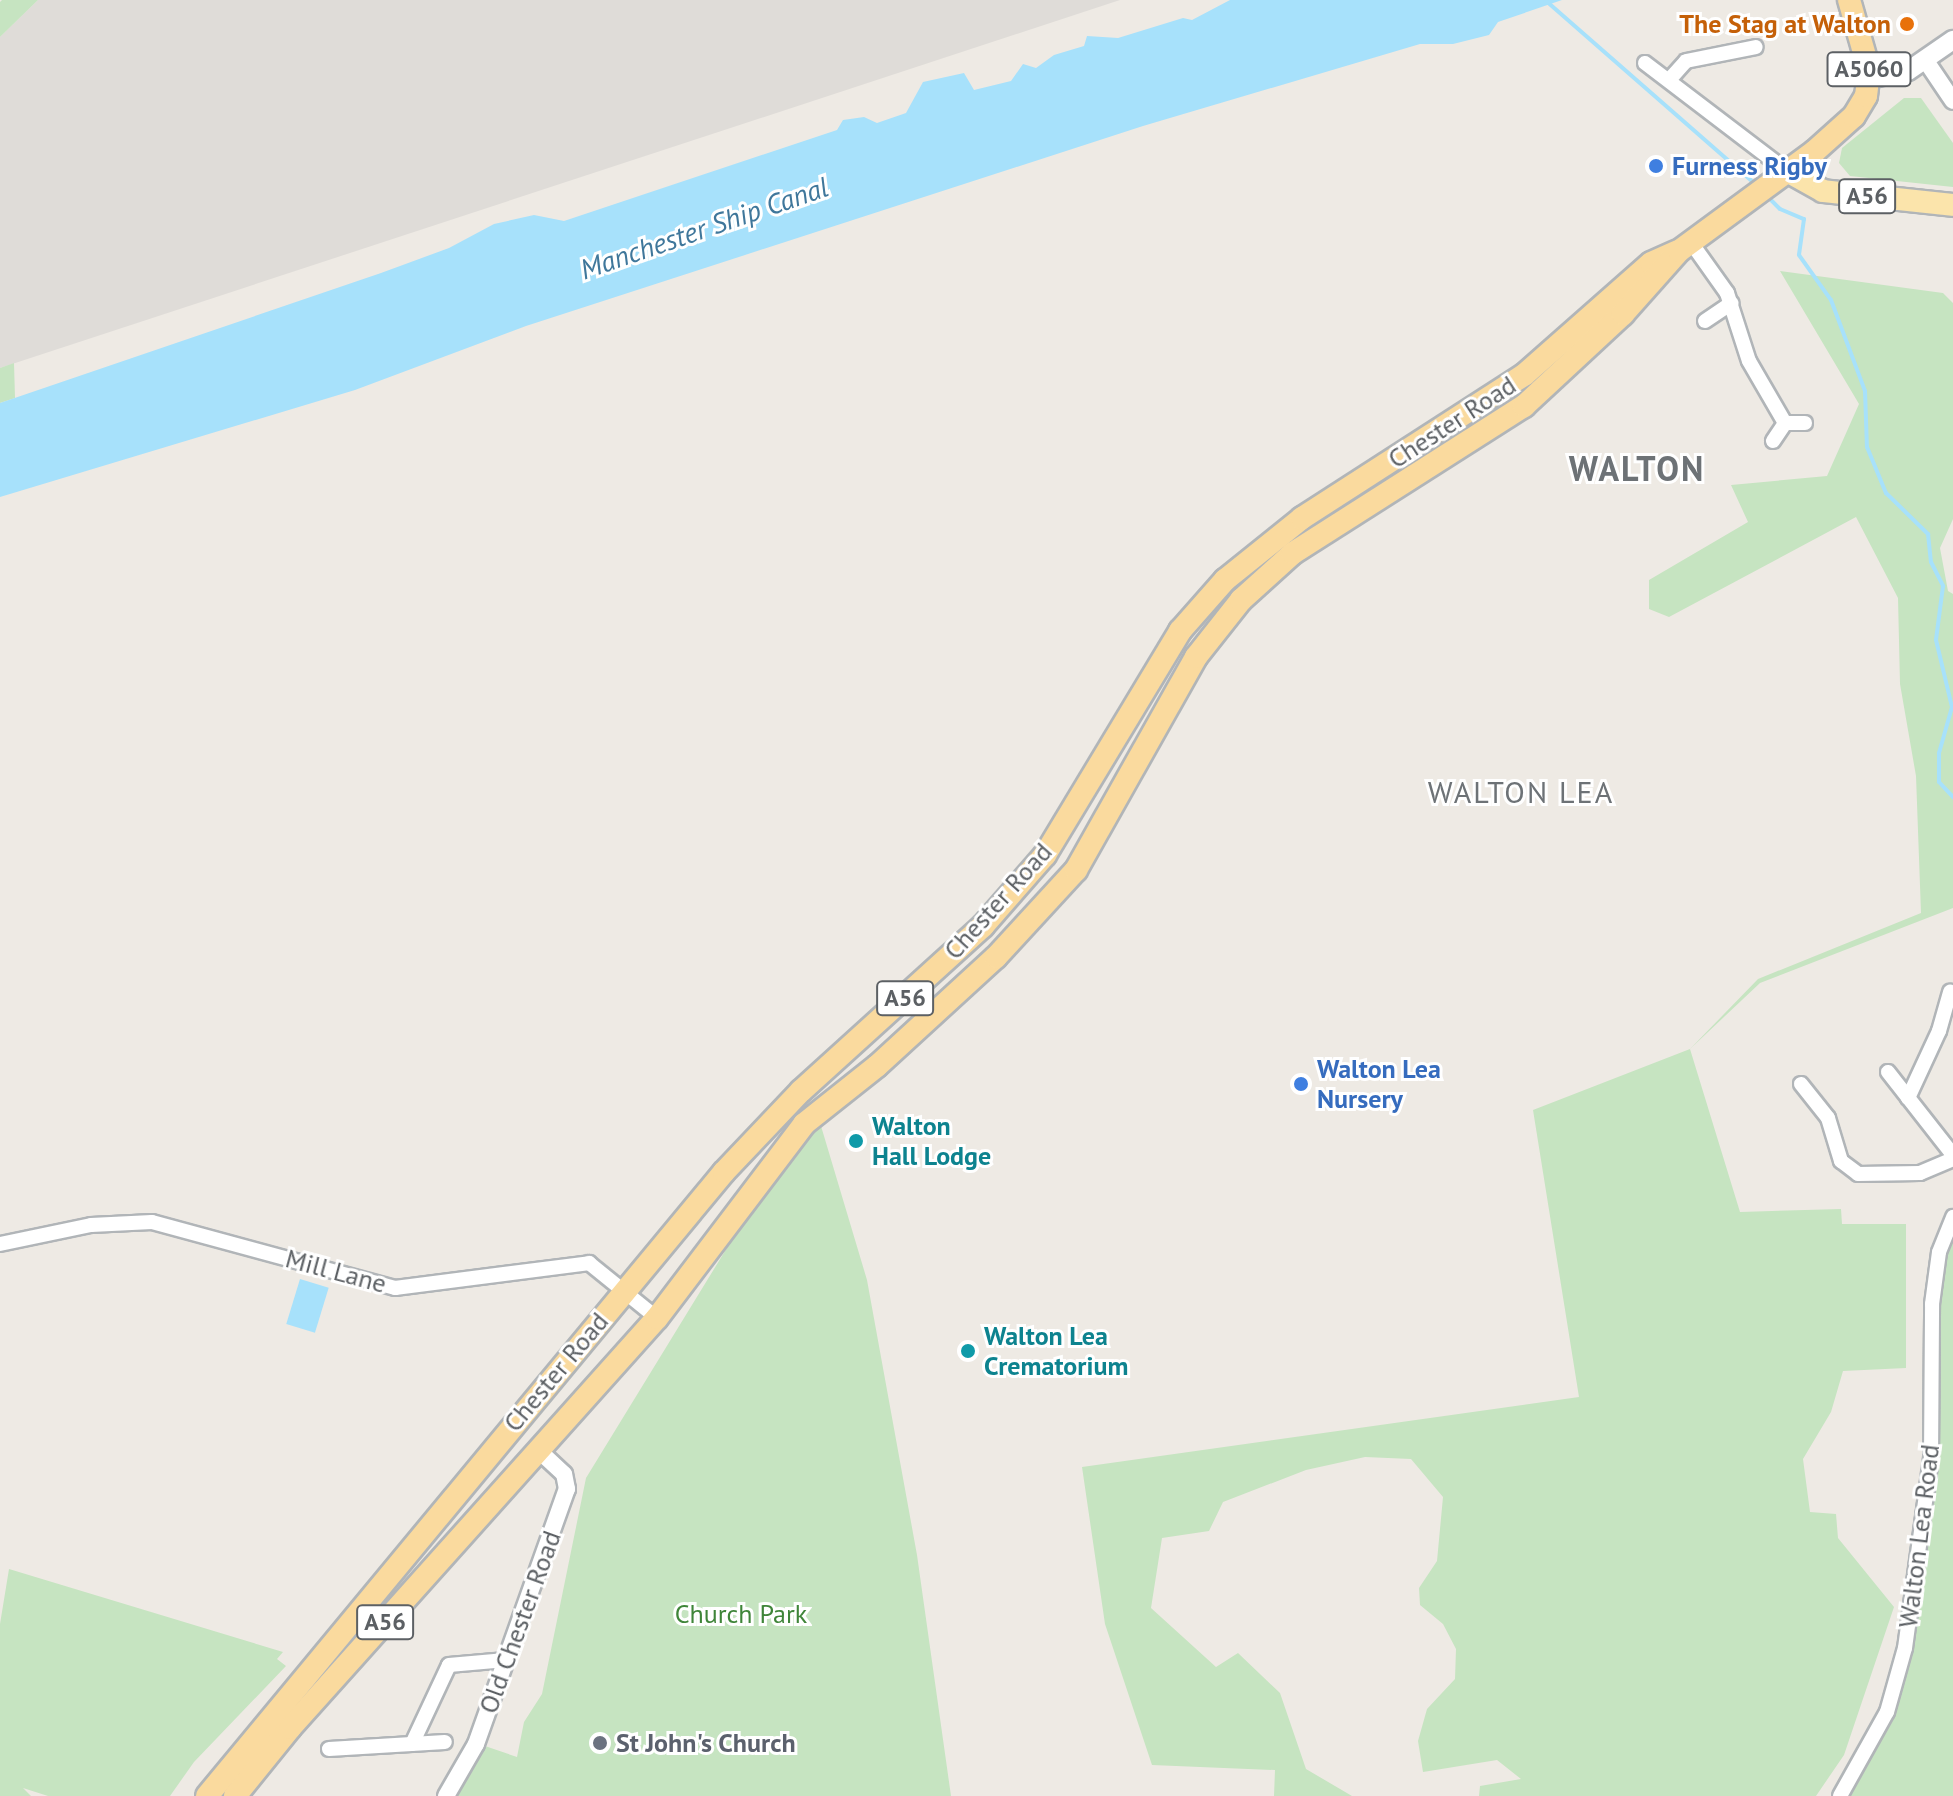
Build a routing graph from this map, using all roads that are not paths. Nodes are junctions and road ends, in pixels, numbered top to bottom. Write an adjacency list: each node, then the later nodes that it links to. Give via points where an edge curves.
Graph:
1 (1849, 0): 6 (highway, A5060)
2 (1953, 40): 4 (main road)
3 (1756, 47): 7 (street, via 1686,61)
4 (1926, 61): 6 (main road, via 1908,71); 8 (street)
5 (1645, 63): 7 (street)
6 (1869, 79): 9 (highway, Chester Road / A5060, via 1854,116)
7 (1669, 80): 9 (street)
8 (1953, 101)
9 (1782, 175): 10 (main road, A56, via 1823,191); 11 (highway, Chester Road / A56)
10 (1953, 205)
11 (1684, 246): 12 (street); 24 (highway, Chester Road / A56, via 1651,263 1524,375 1302,518 1225,580 1180,631 1045,855 983,926 801,1091); 25 (highway, Chester Road / A56, via 1623,314 1524,406 1293,553 1241,600 1196,657 1076,870 996,957 877,1066 804,1124)
12 (1732, 303): 13 (street); 14 (street, via 1749,361)
13 (1705, 321)
14 (1785, 423): 15 (street); 16 (street)
15 (1805, 423)
16 (1773, 441)
17 (1950, 992): 20 (street, via 1939,1031)
18 (1888, 1072): 20 (street)
19 (1801, 1084): 21 (street, via 1828,1118 1841,1161 1858,1174 1920,1173)
20 (1908, 1098): 21 (street)
21 (1953, 1157)
22 (1953, 1217): 34 (street, Walton Lea Road, via 1939,1252 1932,1304 1931,1459 1905,1648 1887,1712)
23 (0, 1244): 24 (street, Mill Lane, via 91,1225 152,1222 395,1288 570,1262 589,1263)
24 (624, 1290): 25 (street, Mill Lane); 31 (highway, Chester Road / A56)
25 (657, 1318): 26 (highway, Chester Road / A56)
26 (539, 1451): 27 (street, Old Chester Road, via 564,1474 567,1489); 32 (highway, Chester Road / A56)
27 (506, 1660): 29 (street, via 449,1665); 33 (street, Old Chester Road, via 476,1744)
28 (445, 1742): 29 (street)
29 (412, 1744): 30 (street)
30 (329, 1749)
31 (207, 1796)
32 (235, 1796)
33 (446, 1796)
34 (1840, 1796)

